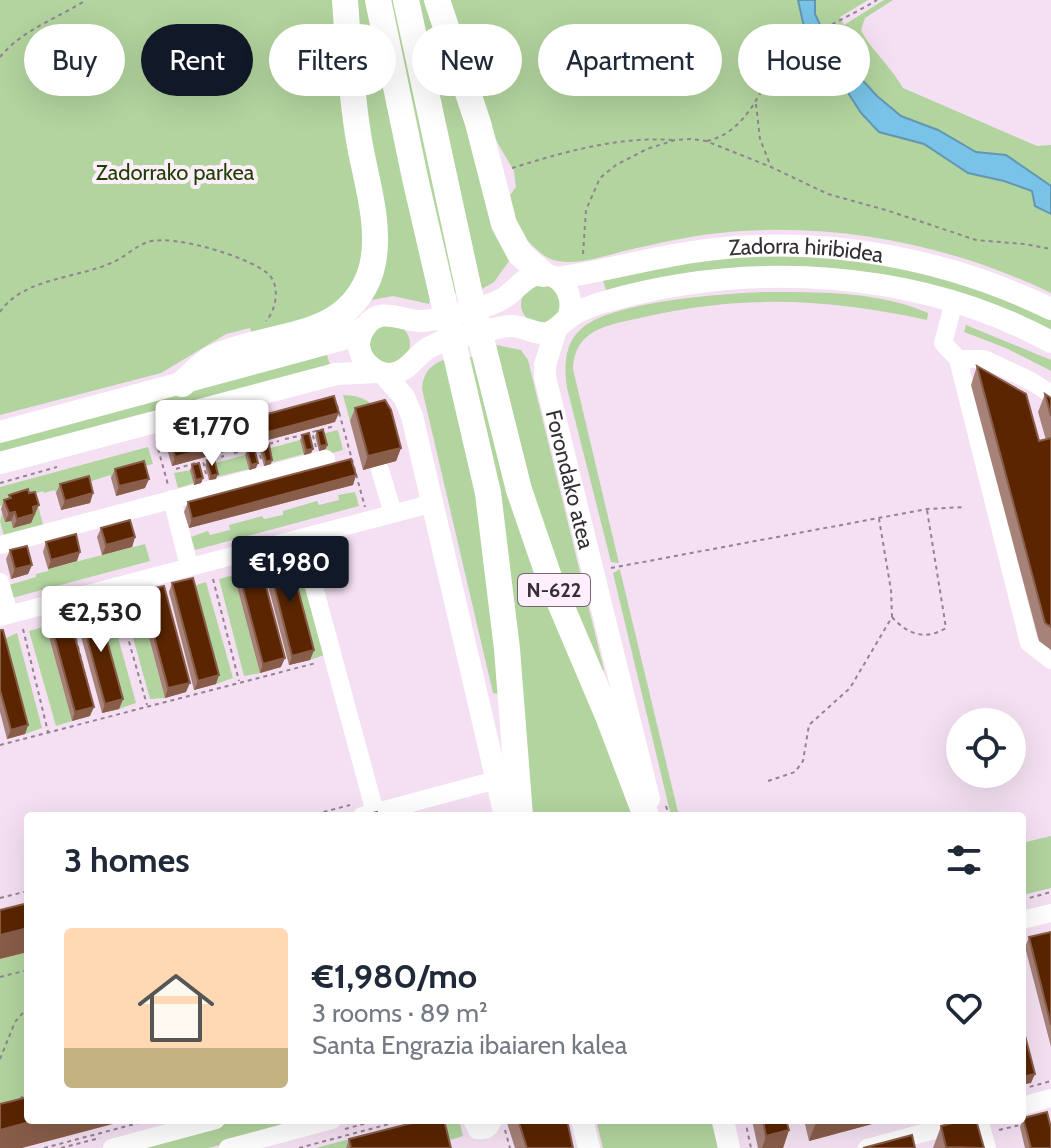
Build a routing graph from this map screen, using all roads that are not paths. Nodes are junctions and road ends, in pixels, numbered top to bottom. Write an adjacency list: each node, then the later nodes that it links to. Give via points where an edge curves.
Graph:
1 (345, 0): 13 (highway, via 354,113 374,228 369,277 355,301 335,319 211,358)
2 (378, 0): 32 (highway, N-622, via 488,493)
3 (406, 0): 33 (highway, N-622, via 468,287 527,517)
4 (437, 0): 5 (highway, via 478,123 504,224 520,254)
5 (550, 276): 7 (main road, Zadorra hiribidea, via 708,249 812,247 922,263 979,279); 8 (main road, via 570,295 571,310); 9 (main road, via 528,277 493,304 424,321 387,314)
6 (954, 302): 8 (main road, Zadorra hiribidea, via 875,284 809,276 749,277 695,282 592,305); 10 (main road, Zadorra hiribidea); 11 (street, via 943,343)
7 (1051, 309)
8 (562, 324): 12 (main road, via 541,333 512,326 492,329 439,343 405,370); 34 (main road, Forondako atea, via 545,377)
9 (366, 326): 12 (main road, via 361,352); 13 (main road, via 344,339)
10 (1051, 342)
11 (958, 359): 14 (street, via 984,359); 27 (street, via 1029,643)
12 (381, 373): 17 (main road, via 336,374); 20 (main road, via 404,397 412,416)
13 (182, 384): 15 (main road)
14 (1051, 394)
15 (0, 432)
16 (320, 460): 19 (street)
17 (0, 463)
18 (380, 470): 21 (street)
19 (172, 499): 22 (street); 24 (street)
20 (434, 503): 21 (street); 28 (main road)
21 (393, 513): 24 (street)
22 (0, 545)
23 (303, 546): 29 (street)
24 (189, 566): 26 (street)
25 (0, 582): 26 (street)
26 (4, 615)
27 (1051, 660)
28 (496, 780): 30 (street); 31 (main road)
29 (370, 812)
30 (382, 812)
31 (504, 812)
32 (520, 812)
33 (644, 812)
34 (652, 812)
35 (1051, 913): 36 (street)
36 (1026, 919)
37 (1051, 1098): 38 (street)
38 (1026, 1113)
39 (201, 1124): 44 (street)
40 (317, 1124): 45 (street)
41 (583, 1124): 46 (main road)
42 (724, 1124): 47 (main road)
43 (978, 1131): 48 (street)
44 (112, 1148)
45 (228, 1148)
46 (589, 1148)
47 (729, 1148)
48 (867, 1148)

